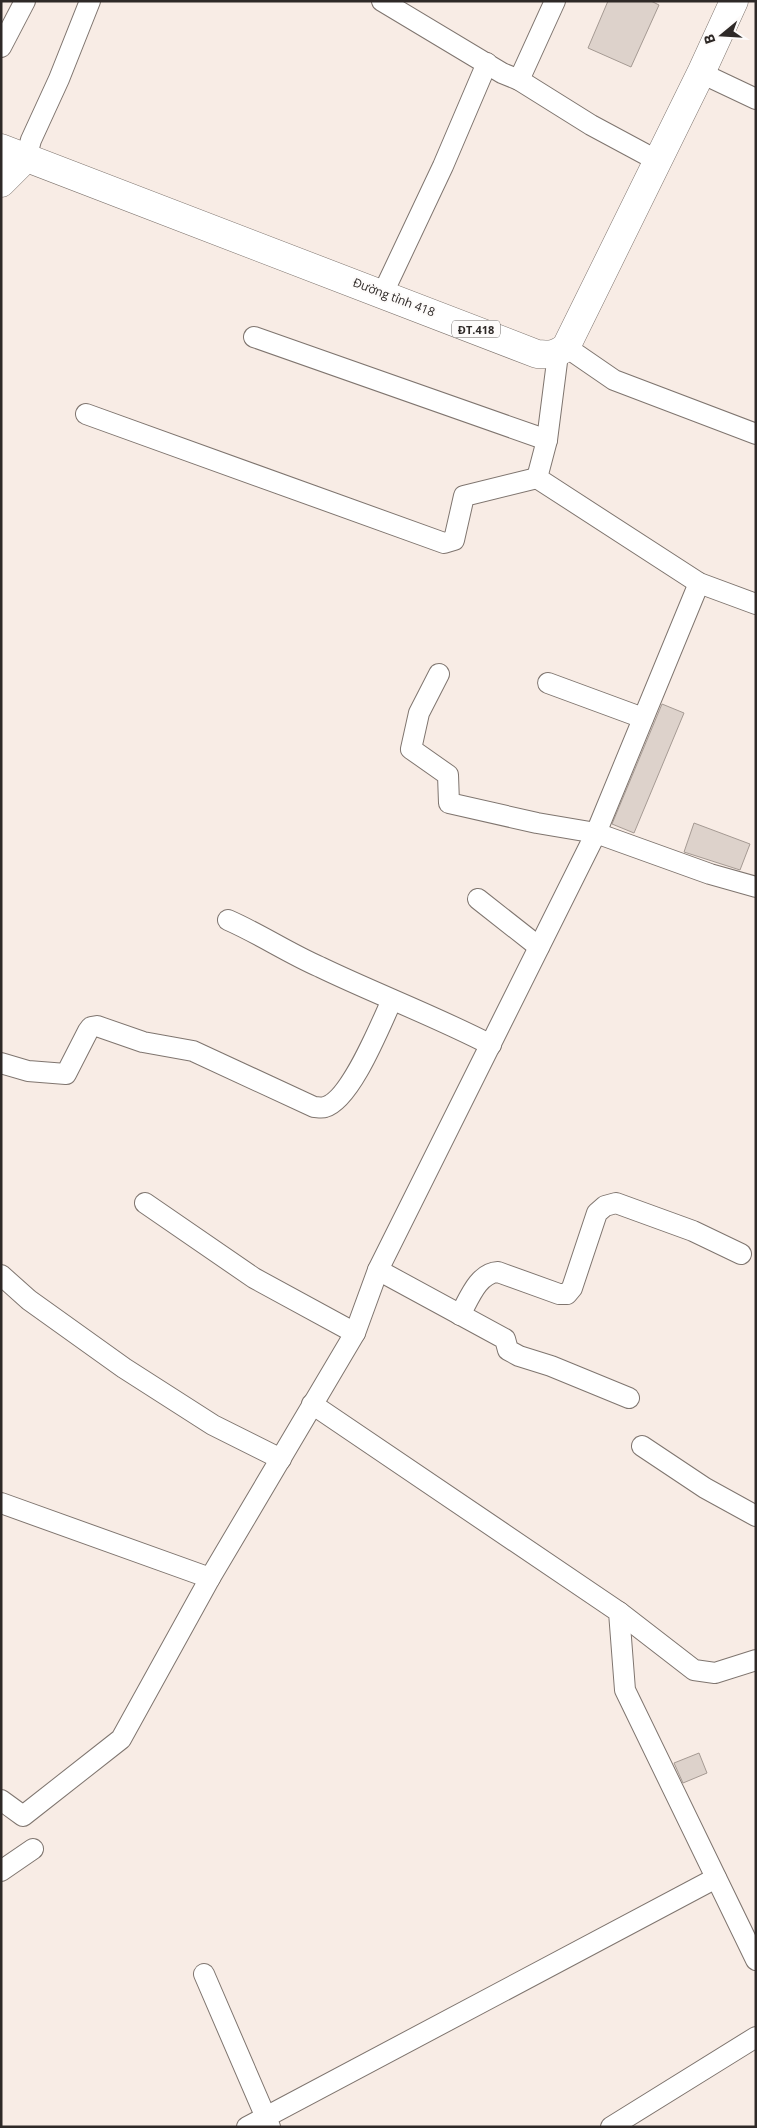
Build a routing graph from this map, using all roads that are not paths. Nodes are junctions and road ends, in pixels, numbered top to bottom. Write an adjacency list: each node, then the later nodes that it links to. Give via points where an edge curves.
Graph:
1 (25, 1): 6 (street)
2 (90, 1): 12 (street)
3 (382, 1): 7 (street)
4 (555, 1): 9 (street)
5 (734, 1): 8 (main road)
6 (1, 47)
7 (486, 64): 9 (street); 15 (street, via 443,166)
8 (701, 73): 10 (street); 13 (main road)
9 (519, 80): 13 (street, via 591,125)
10 (756, 99)
11 (1, 148): 12 (main road, Đường tỉnh 418 / ĐT.418)
12 (26, 158): 14 (main road); 15 (main road, Đường tỉnh 418 / ĐT.418)
13 (658, 161): 17 (main road)
14 (1, 183)
15 (383, 293): 17 (main road, Đường tỉnh 418 / ĐT.418, via 538,354 549,355)
16 (254, 337): 20 (street)
17 (562, 350): 19 (street, via 614,380); 20 (street)
18 (86, 414): 21 (street, via 444,543 454,540 464,496)
19 (756, 434)
20 (547, 440): 21 (street)
21 (537, 478): 22 (street)
22 (699, 583): 23 (street); 26 (street)
23 (756, 604)
24 (439, 674): 27 (street, via 419,713 411,749 448,775 449,803)
25 (548, 683): 26 (street)
26 (643, 718): 27 (street)
27 (596, 833): 28 (street); 31 (street)
28 (756, 887)
29 (478, 899): 31 (street)
30 (228, 920): 32 (street, via 295,956)
31 (539, 948): 33 (street)
32 (392, 1000): 33 (street); 34 (street, via 363,1064 337,1100 326,1107 314,1107 193,1051 143,1042 97,1026 88,1031 66,1074 28,1071)
33 (490, 1045): 37 (street)
34 (1, 1063)
35 (145, 1203): 40 (street, via 254,1278)
36 (741, 1254): 39 (street, via 693,1231 616,1204 605,1206 597,1213 572,1288 567,1294 489,1272)
37 (378, 1270): 39 (street); 40 (street)
38 (1, 1275): 44 (street, via 29,1300 124,1368 212,1425)
39 (460, 1315): 41 (street, via 505,1339 508,1350 519,1356)
40 (355, 1333): 42 (street)
41 (629, 1398)
42 (312, 1404): 44 (street); 48 (street)
43 (642, 1446): 46 (street, via 705,1488)
44 (281, 1458): 47 (street)
45 (1, 1503): 47 (street)
46 (756, 1516)
47 (210, 1578): 50 (street, via 121,1738 23,1816)
48 (619, 1612): 49 (street, via 694,1670 715,1672); 53 (street, via 625,1690)
49 (756, 1660)
50 (1, 1800)
51 (33, 1849): 52 (street)
52 (1, 1871)
53 (716, 1878): 54 (street); 57 (street)
54 (756, 1960)
55 (204, 1974): 57 (street)
56 (756, 2037): 59 (street)
57 (268, 2122): 58 (street)
58 (247, 2127)
59 (611, 2127)

